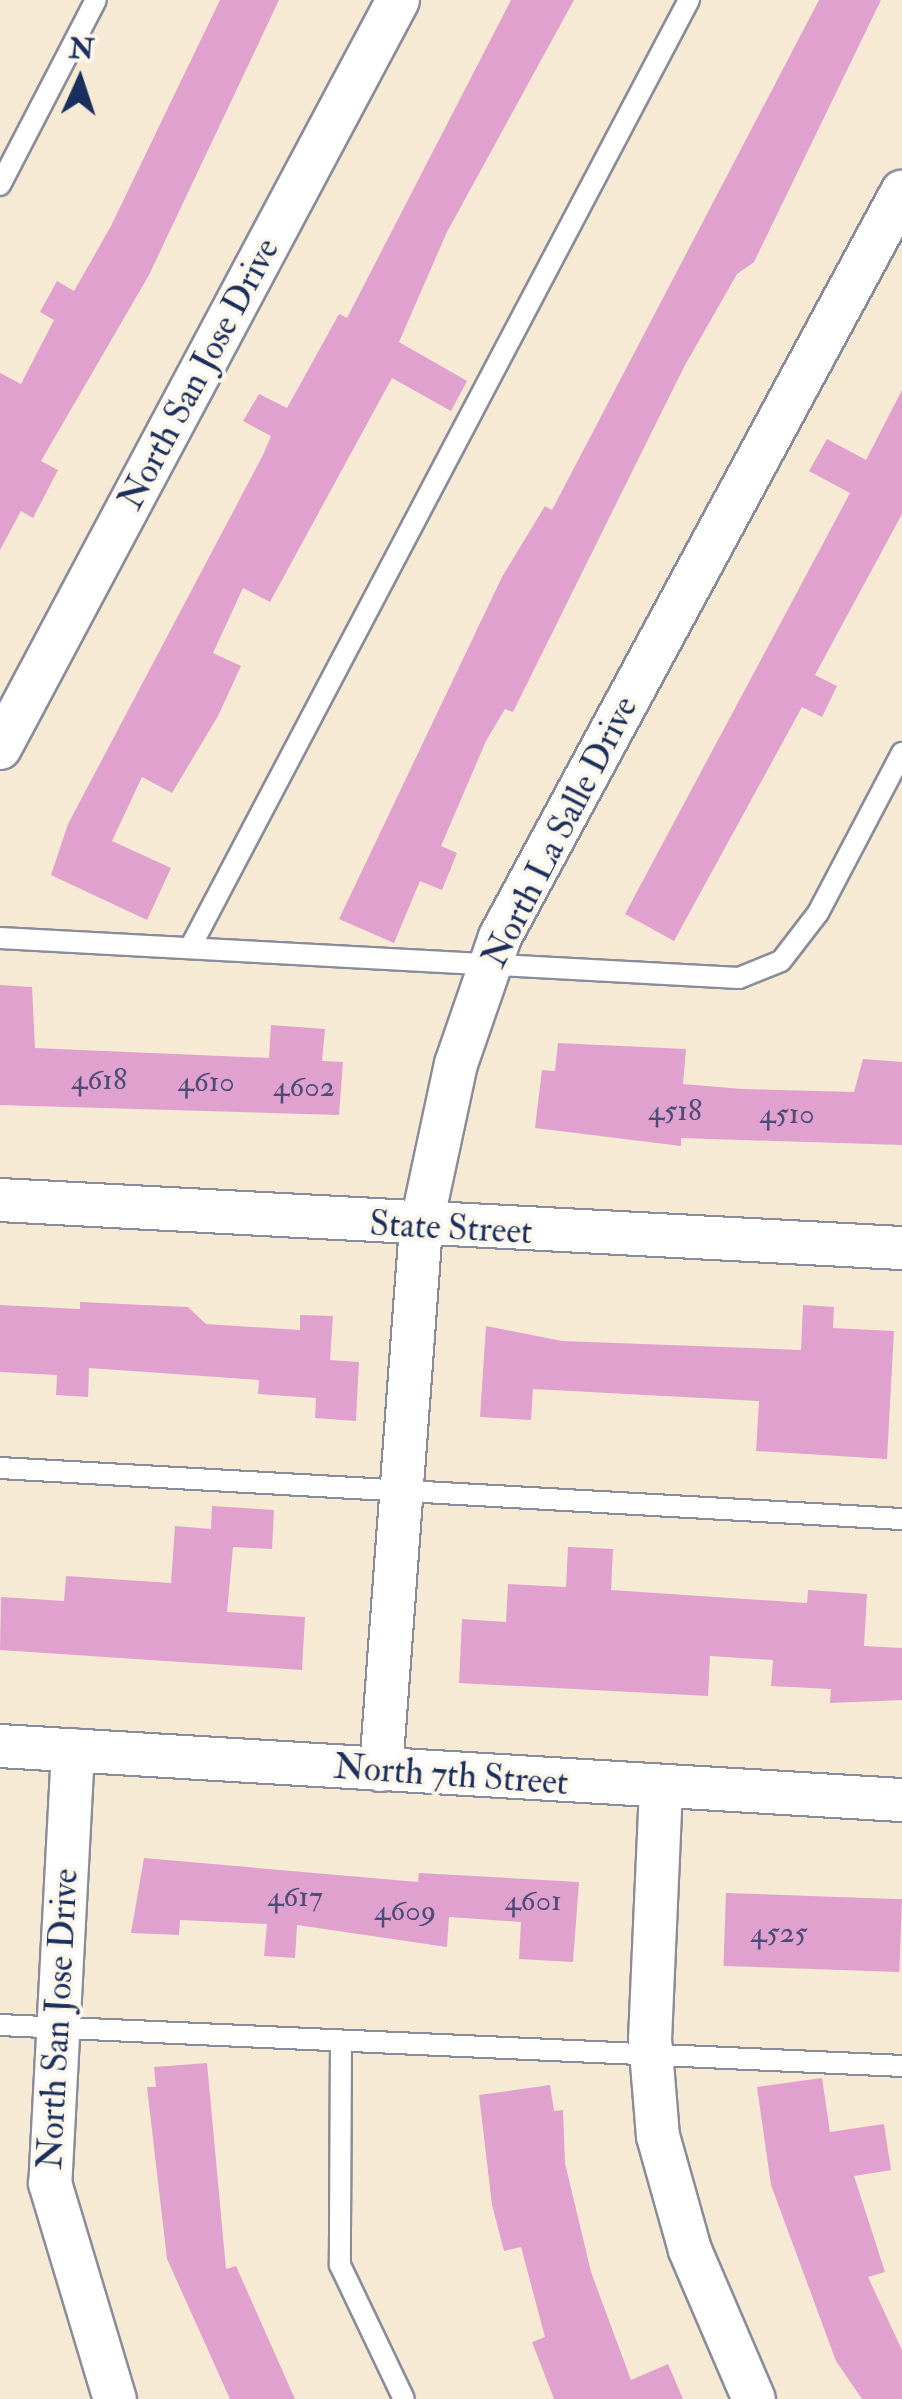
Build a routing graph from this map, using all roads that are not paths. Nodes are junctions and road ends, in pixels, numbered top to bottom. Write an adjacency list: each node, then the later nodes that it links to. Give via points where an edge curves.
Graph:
1 (96, 0): 4 (lane)
2 (398, 0): 6 (street, North San Jose Drive)
3 (689, 0): 9 (lane)
4 (0, 185)
5 (902, 192): 10 (street, North La Salle Drive)
6 (0, 748)
7 (902, 753): 10 (lane, via 818,913 781,961 739,978)
8 (0, 938): 9 (lane)
9 (191, 946): 10 (lane)
10 (492, 958): 12 (street, North La Salle Drive, via 456,1064)
11 (0, 1200): 12 (street, State Street)
12 (421, 1227): 13 (street, State Street); 15 (street, North La Salle Drive)
13 (902, 1248)
14 (0, 1468): 15 (lane)
15 (402, 1489): 16 (lane); 19 (street, North La Salle Drive)
16 (902, 1519)
17 (0, 1746): 18 (street, North 7th Street)
18 (73, 1750): 19 (street, North 7th Street); 23 (street, North San Jose Drive)
19 (381, 1770): 20 (street, North 7th Street)
20 (660, 1788): 21 (street, North 7th Street); 25 (street)
21 (902, 1800)
22 (0, 2025): 23 (lane)
23 (53, 2028): 24 (lane); 27 (street, North San Jose Drive, via 50,2183)
24 (341, 2041): 25 (lane); 28 (lane, via 340,2265)
25 (651, 2054): 26 (lane); 29 (street, via 658,2136 690,2250)
26 (902, 2066)
27 (114, 2399)
28 (404, 2399)
29 (754, 2399)

